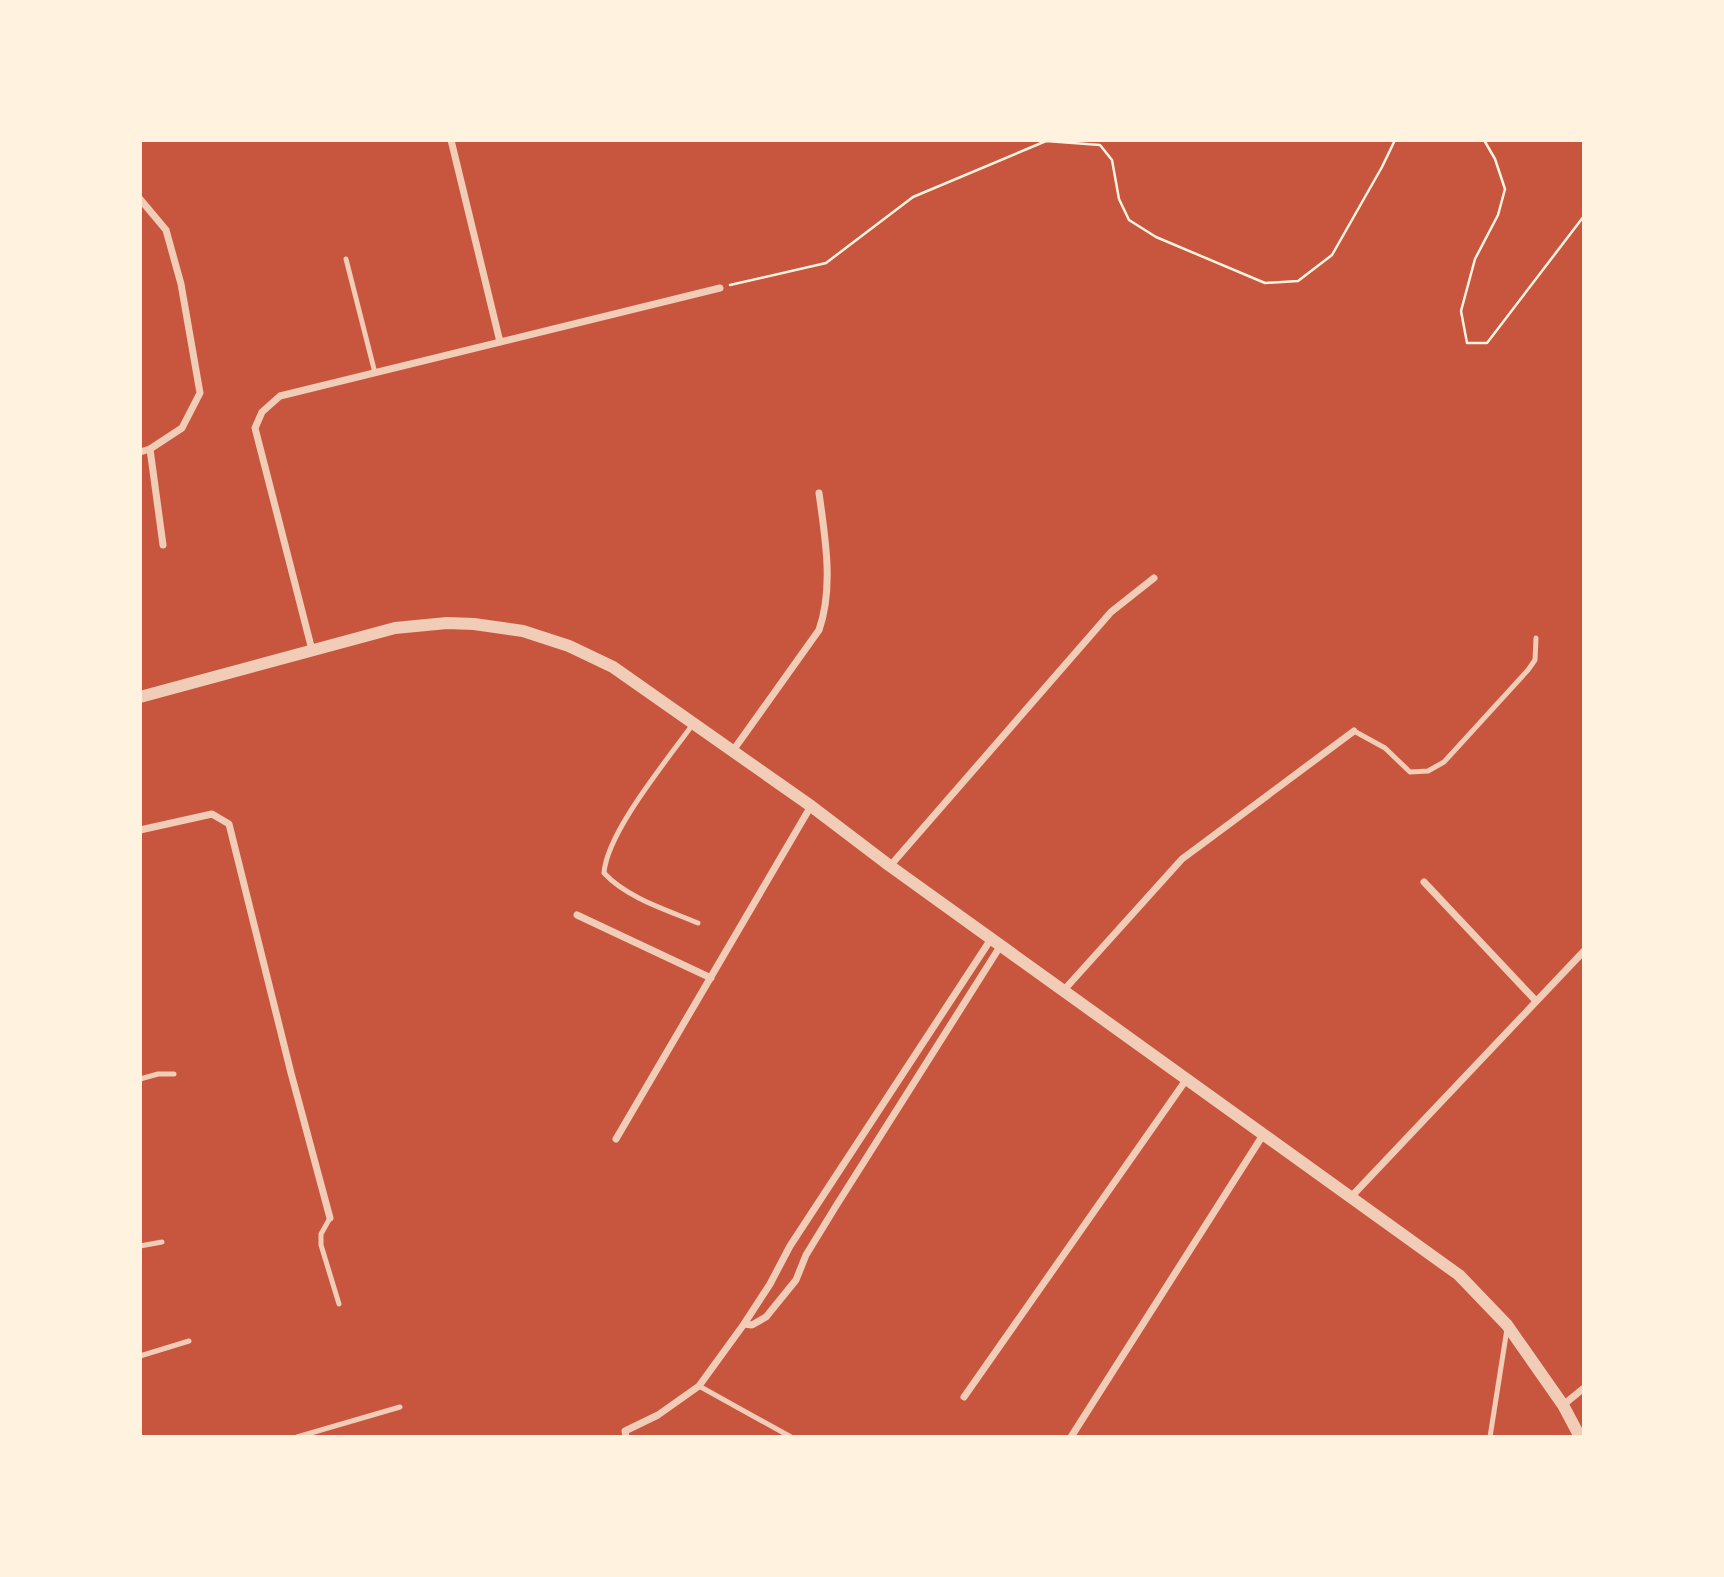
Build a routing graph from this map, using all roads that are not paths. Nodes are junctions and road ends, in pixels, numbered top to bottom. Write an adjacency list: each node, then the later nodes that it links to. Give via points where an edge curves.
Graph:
1 (450, 140): 5 (street)
2 (140, 199): 7 (street, via 166,230 181,284 200,393 182,428)
3 (346, 259): 6 (lane)
4 (720, 288): 5 (street)
5 (500, 342): 6 (street)
6 (375, 373): 13 (street, via 280,396 261,412 255,428)
7 (150, 449): 8 (street); 10 (street)
8 (140, 452)
9 (819, 493): 17 (street, via 827,549 824,615 819,630)
10 (163, 545)
11 (1154, 578): 20 (street, via 1111,612)
12 (1536, 638): 16 (lane, via 1535,660 1528,670 1444,762 1428,771 1410,772 1385,748)
13 (312, 650): 14 (street); 15 (street, via 421,624 474,624 523,631 602,661)
14 (140, 697)
15 (693, 724): 17 (street); 23 (lane, via 634,805 605,861 604,873 652,904)
16 (1354, 731): 27 (street, via 1182,859)
17 (732, 752): 18 (street)
18 (811, 806): 20 (street); 26 (street)
19 (140, 830): 35 (street, via 212,814 229,824)
20 (890, 866): 24 (street)
21 (1424, 882): 28 (street)
22 (577, 915): 26 (street)
23 (698, 923)
24 (996, 942): 27 (street); 39 (street, via 790,1246); 39 (street, via 806,1255 796,1280 766,1317)
25 (1584, 951): 28 (street)
26 (710, 978): 33 (street)
27 (1064, 990): 31 (street)
28 (1536, 1001): 34 (street)
29 (174, 1074): 30 (lane)
30 (140, 1079)
31 (1186, 1080): 32 (street); 45 (street)
32 (1263, 1136): 34 (street); 51 (street)
33 (616, 1139)
34 (1350, 1198): 40 (street, via 1459,1275)
35 (330, 1218): 38 (lane, via 321,1245)
36 (162, 1242): 37 (lane)
37 (140, 1246)
38 (339, 1304)
39 (744, 1324): 43 (street)
40 (1507, 1325): 46 (street); 52 (lane)
41 (189, 1340): 42 (lane)
42 (140, 1356)
43 (699, 1385): 49 (street, via 658,1415 625,1431); 50 (lane)
44 (1584, 1388): 46 (street)
45 (964, 1397)
46 (1563, 1405): 53 (street)
47 (400, 1407): 48 (lane)
48 (297, 1437)
49 (626, 1437)
50 (792, 1437)
51 (1071, 1437)
52 (1490, 1437)
53 (1580, 1437)

